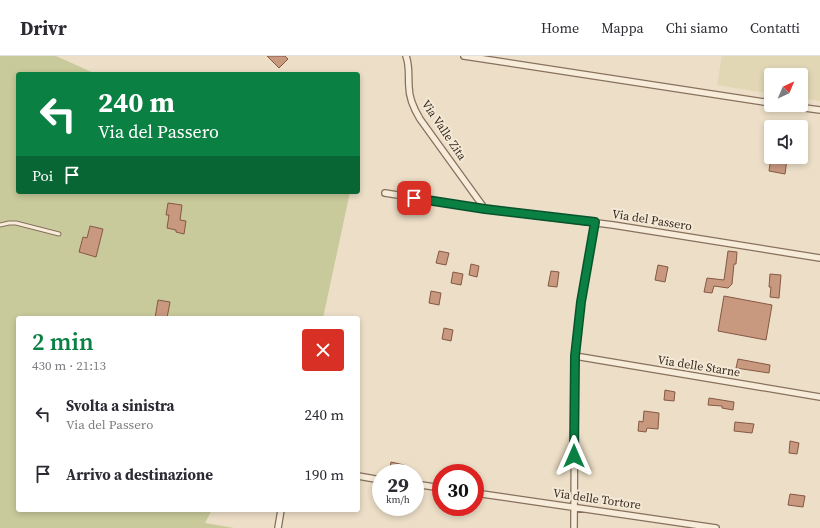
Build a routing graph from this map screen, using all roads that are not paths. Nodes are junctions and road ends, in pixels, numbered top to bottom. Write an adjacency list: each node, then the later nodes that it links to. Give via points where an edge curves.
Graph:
1 (406, 56): 7 (street, Via Valle Zita, via 410,98 414,109)
2 (464, 56): 3 (street)
3 (764, 102)
4 (808, 108): 5 (street)
5 (820, 110)
6 (385, 193): 7 (street, Via del Passero)
7 (485, 209): 8 (street, Via del Passero)
8 (595, 222): 11 (street, Via del Passero); 12 (street, via 581,302)
9 (0, 224): 10 (lane, via 16,223)
10 (59, 234)
11 (820, 258)
12 (575, 356): 13 (street, Via delle Starne); 17 (street)
13 (820, 397)
14 (360, 476): 15 (street)
15 (372, 478)
16 (484, 494): 17 (street, Via delle Tortore)
17 (575, 507): 20 (street); 21 (street, Via delle Tortore)
18 (281, 512): 19 (street)
19 (278, 528)
20 (574, 528)
21 (716, 528)

